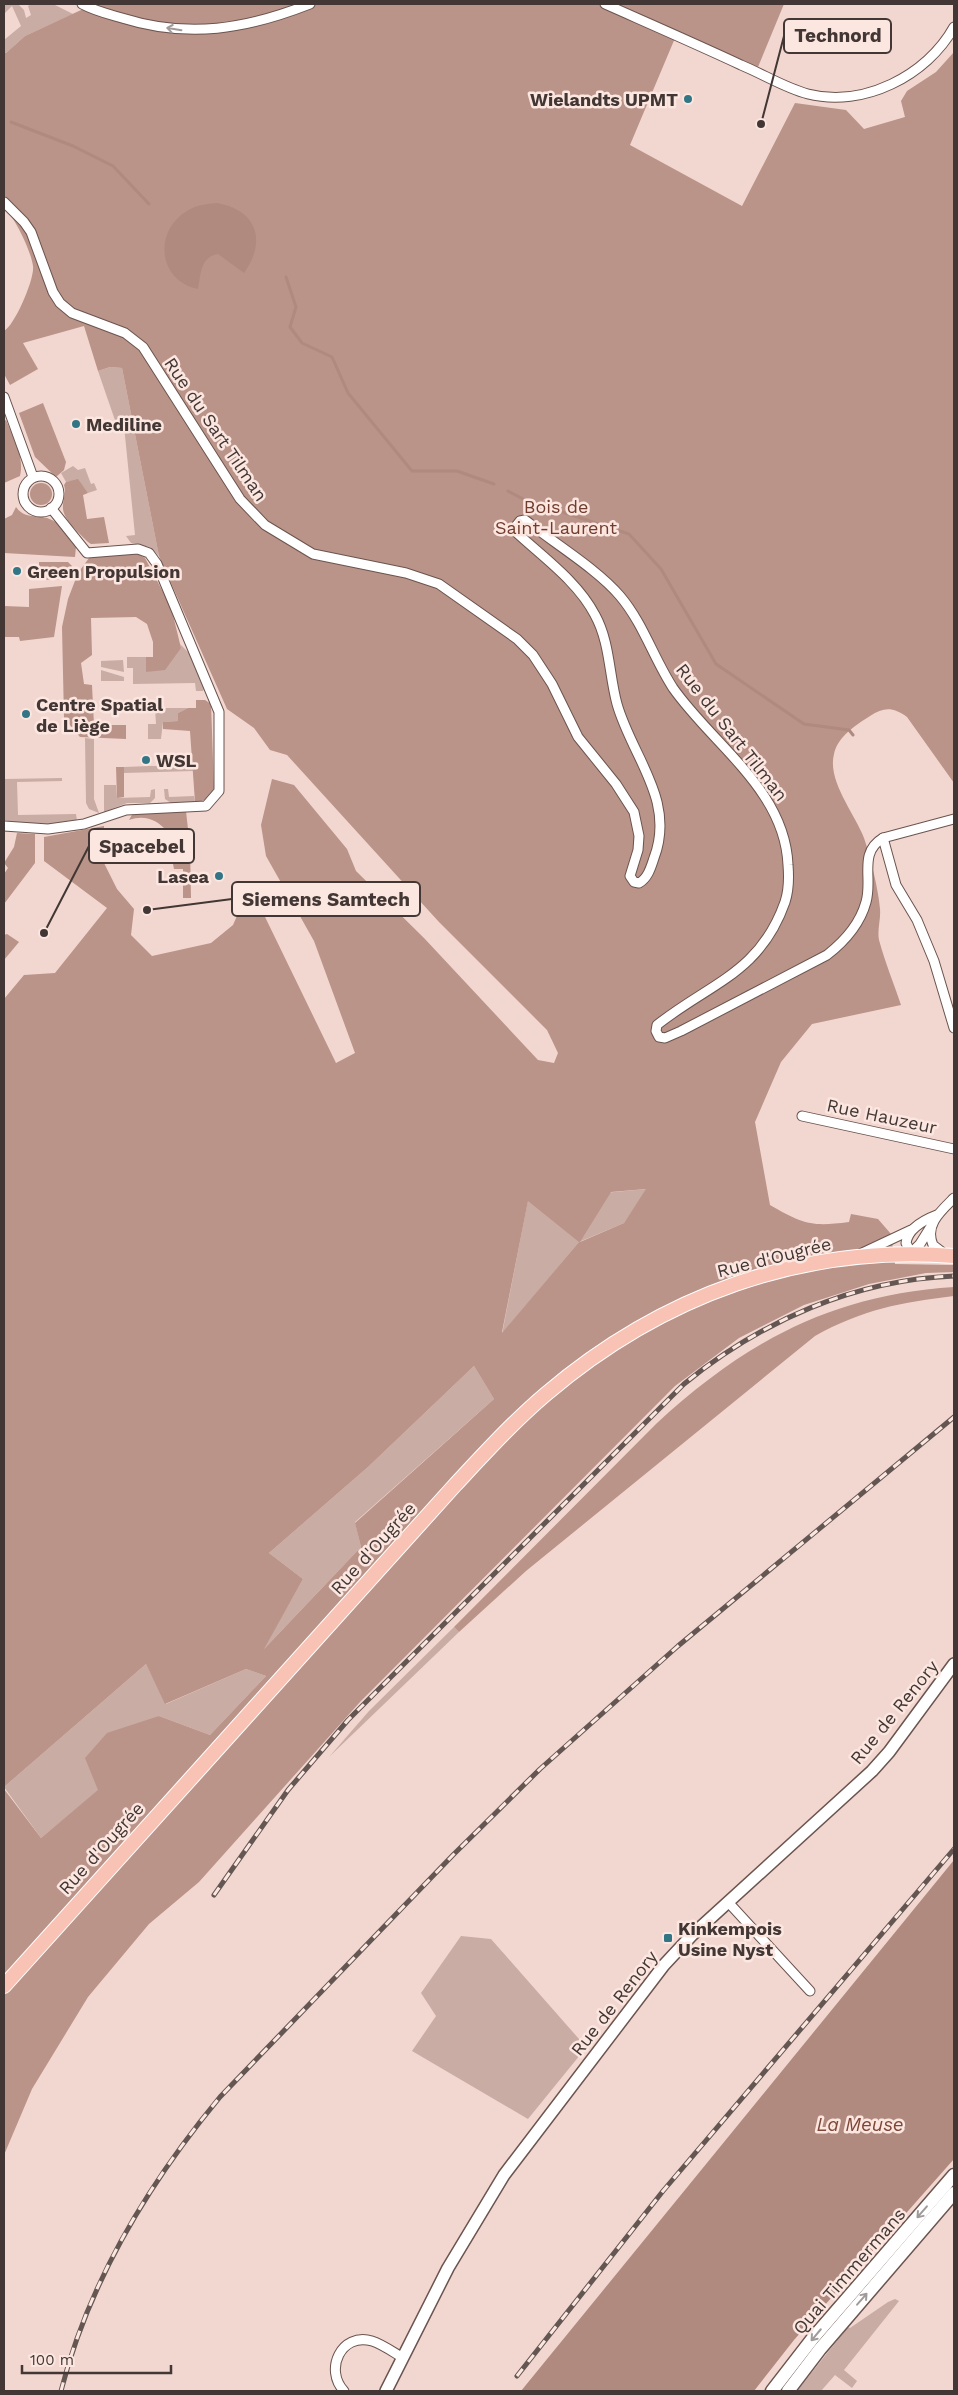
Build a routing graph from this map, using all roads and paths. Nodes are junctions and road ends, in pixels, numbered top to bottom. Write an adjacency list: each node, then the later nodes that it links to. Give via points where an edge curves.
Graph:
1 (82, 4): 2 (street, one-way to 1, via 268,19 223,29 185,31 140,24)
2 (310, 4)
3 (605, 4): 4 (street, via 807,94 827,96 848,96 896,83 928,60)
4 (954, 27)
5 (4, 202): 11 (street, Rue du Sart Tilman, via 30,232 60,303 72,313 125,333 143,347 240,499 265,525 313,554 406,572 439,584 517,639 534,655 578,737 634,812 639,836 630,876 639,883 652,865 660,838 658,803 651,779 629,736 617,703 602,631 586,599 517,533 516,526 525,520 621,596 679,696 769,802 780,826 788,857 786,901 764,944 747,963 658,1026 659,1037 682,1031 827,955 839,945 860,919 869,885 868,852)
6 (4, 397): 7 (street)
7 (33, 478): 8 (street, via 49,478 57,487 58,499); 8 (street, via 22,492 26,504 34,511)
8 (51, 508): 10 (street, via 87,553 138,549 149,553 157,564 219,712 219,791 206,806 126,810 84,824 48,829)
9 (954, 819): 11 (street)
10 (4, 826)
11 (883, 838): 12 (street, via 896,885 934,961)
12 (954, 1028)
13 (802, 1116): 14 (street, Rue Hauzeur)
14 (954, 1149)
15 (954, 1198): 16 (street, Rue d'Ougrée)
16 (937, 1215): 17 (street, Rue d'Ougrée); 18 (street, Rue d'Ougrée)
17 (916, 1227): 19 (street, via 906,1243); 21 (street, Rue d'Ougrée)
18 (930, 1228): 19 (street, Rue d'Ougrée); 20 (street, via 934,1245)
19 (911, 1253): 20 (main road); 21 (main road, Rue d'Ougrée)
20 (950, 1256)
21 (854, 1257): 24 (main road, Rue d'Ougrée, via 748,1279 700,1296 614,1342 545,1395 455,1485)
22 (954, 1664): 23 (street, Rue de Renory, via 882,1760)
23 (728, 1902): 25 (street); 28 (street, Rue de Renory, via 664,1965 511,2165 448,2268)
24 (4, 1986)
25 (810, 1991)
26 (954, 2175): 31 (main road, Quai Timmermans, one-way to 31, via 813,2338)
27 (954, 2192): 32 (main road, Quai Timmermans, one-way to 27)
28 (403, 2358): 29 (street, via 372,2341 351,2342 334,2364 336,2379); 30 (street, Rue de Renory)
29 (344, 2391)
30 (386, 2391)
31 (772, 2391)
32 (788, 2391)

